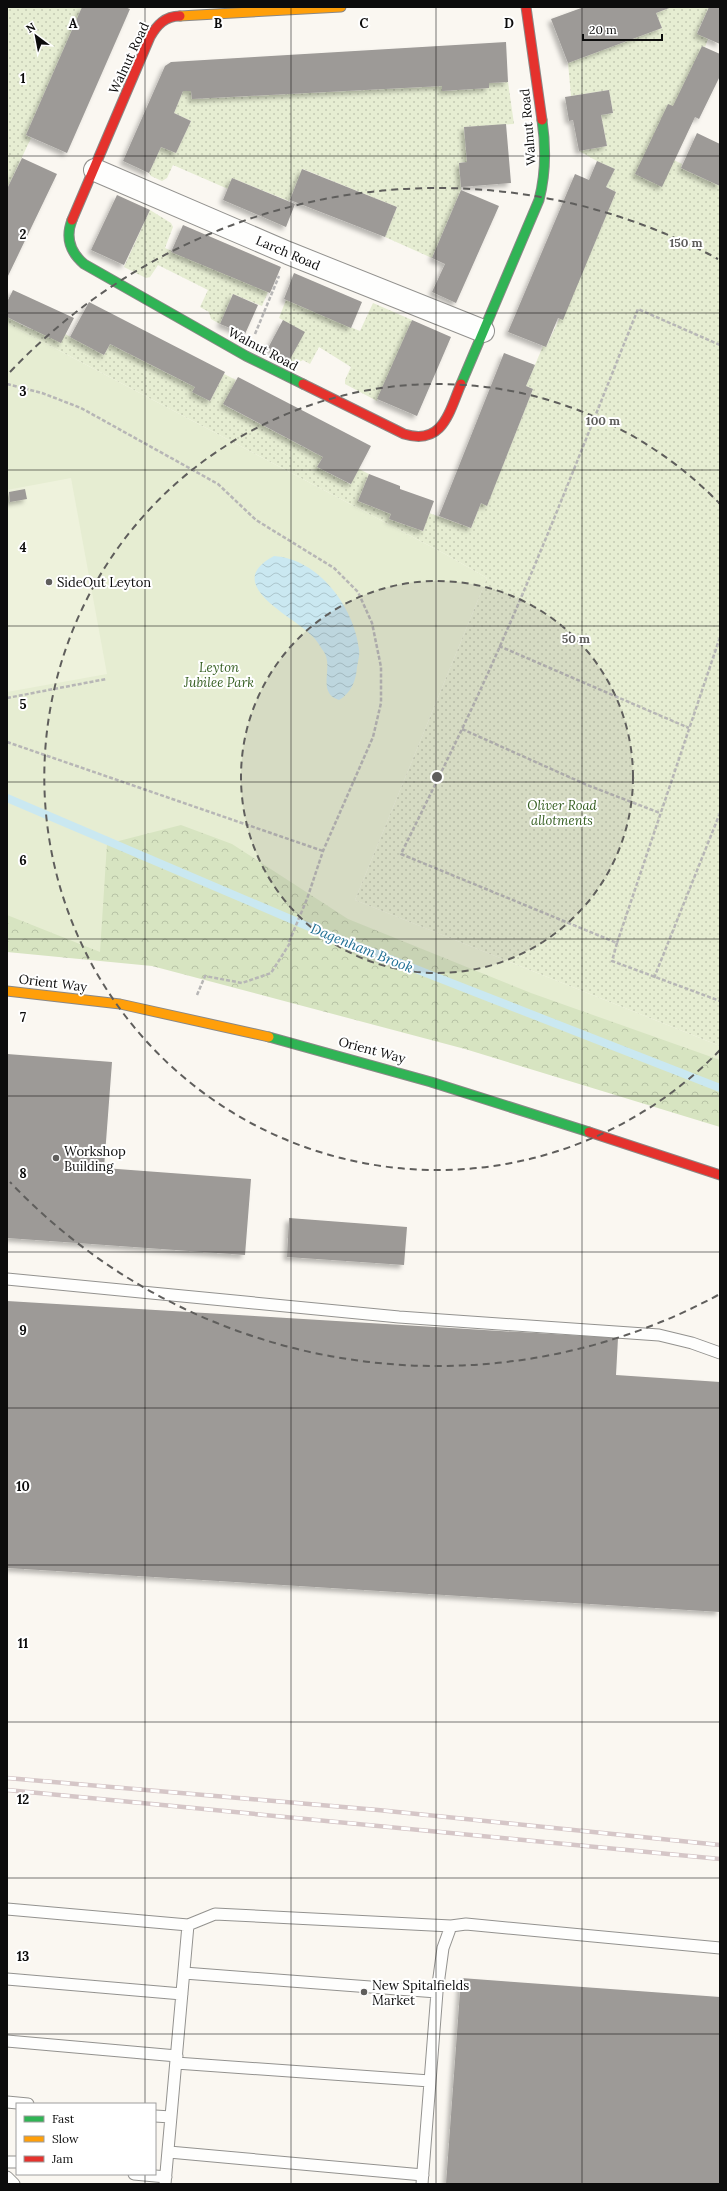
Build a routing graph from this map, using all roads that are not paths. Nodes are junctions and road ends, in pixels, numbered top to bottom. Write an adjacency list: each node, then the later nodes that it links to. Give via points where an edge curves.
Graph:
1 (341, 7): 3 (street, Walnut Road, via 174,16 166,19 157,26 150,37)
2 (526, 7): 4 (street, Walnut Road, via 545,141 544,180)
3 (95, 170): 4 (street, Larch Road, via 288,253); 4 (street, Walnut Road, via 70,225 68,242 75,258 246,356 404,434 421,438 432,436 441,428)
4 (483, 331)
5 (7, 991): 6 (street, Orient Way, via 134,1006 288,1041 404,1072)
6 (720, 1175)
7 (7, 1279): 8 (lane, via 399,1318 659,1335)
8 (720, 1353)
9 (7, 1909): 10 (lane)
10 (188, 1925): 11 (lane, via 215,1914); 13 (lane)
11 (451, 1926): 12 (lane, via 466,1924); 15 (lane, via 443,1948)
12 (720, 1948)
13 (184, 1973): 15 (lane); 16 (lane)
14 (7, 1979): 16 (lane)
15 (437, 1992): 19 (lane)
16 (182, 1994): 18 (lane)
17 (7, 2041): 18 (lane)
18 (177, 2059): 19 (lane); 23 (lane)
19 (430, 2081): 27 (lane)
20 (7, 2102): 21 (lane)
21 (18, 2103)
22 (156, 2116): 23 (lane)
23 (171, 2117): 24 (lane)
24 (169, 2152): 27 (lane); 28 (lane)
25 (139, 2175): 28 (lane)
26 (7, 2177): 29 (lane)
27 (423, 2180)
28 (166, 2181)
29 (14, 2184)

